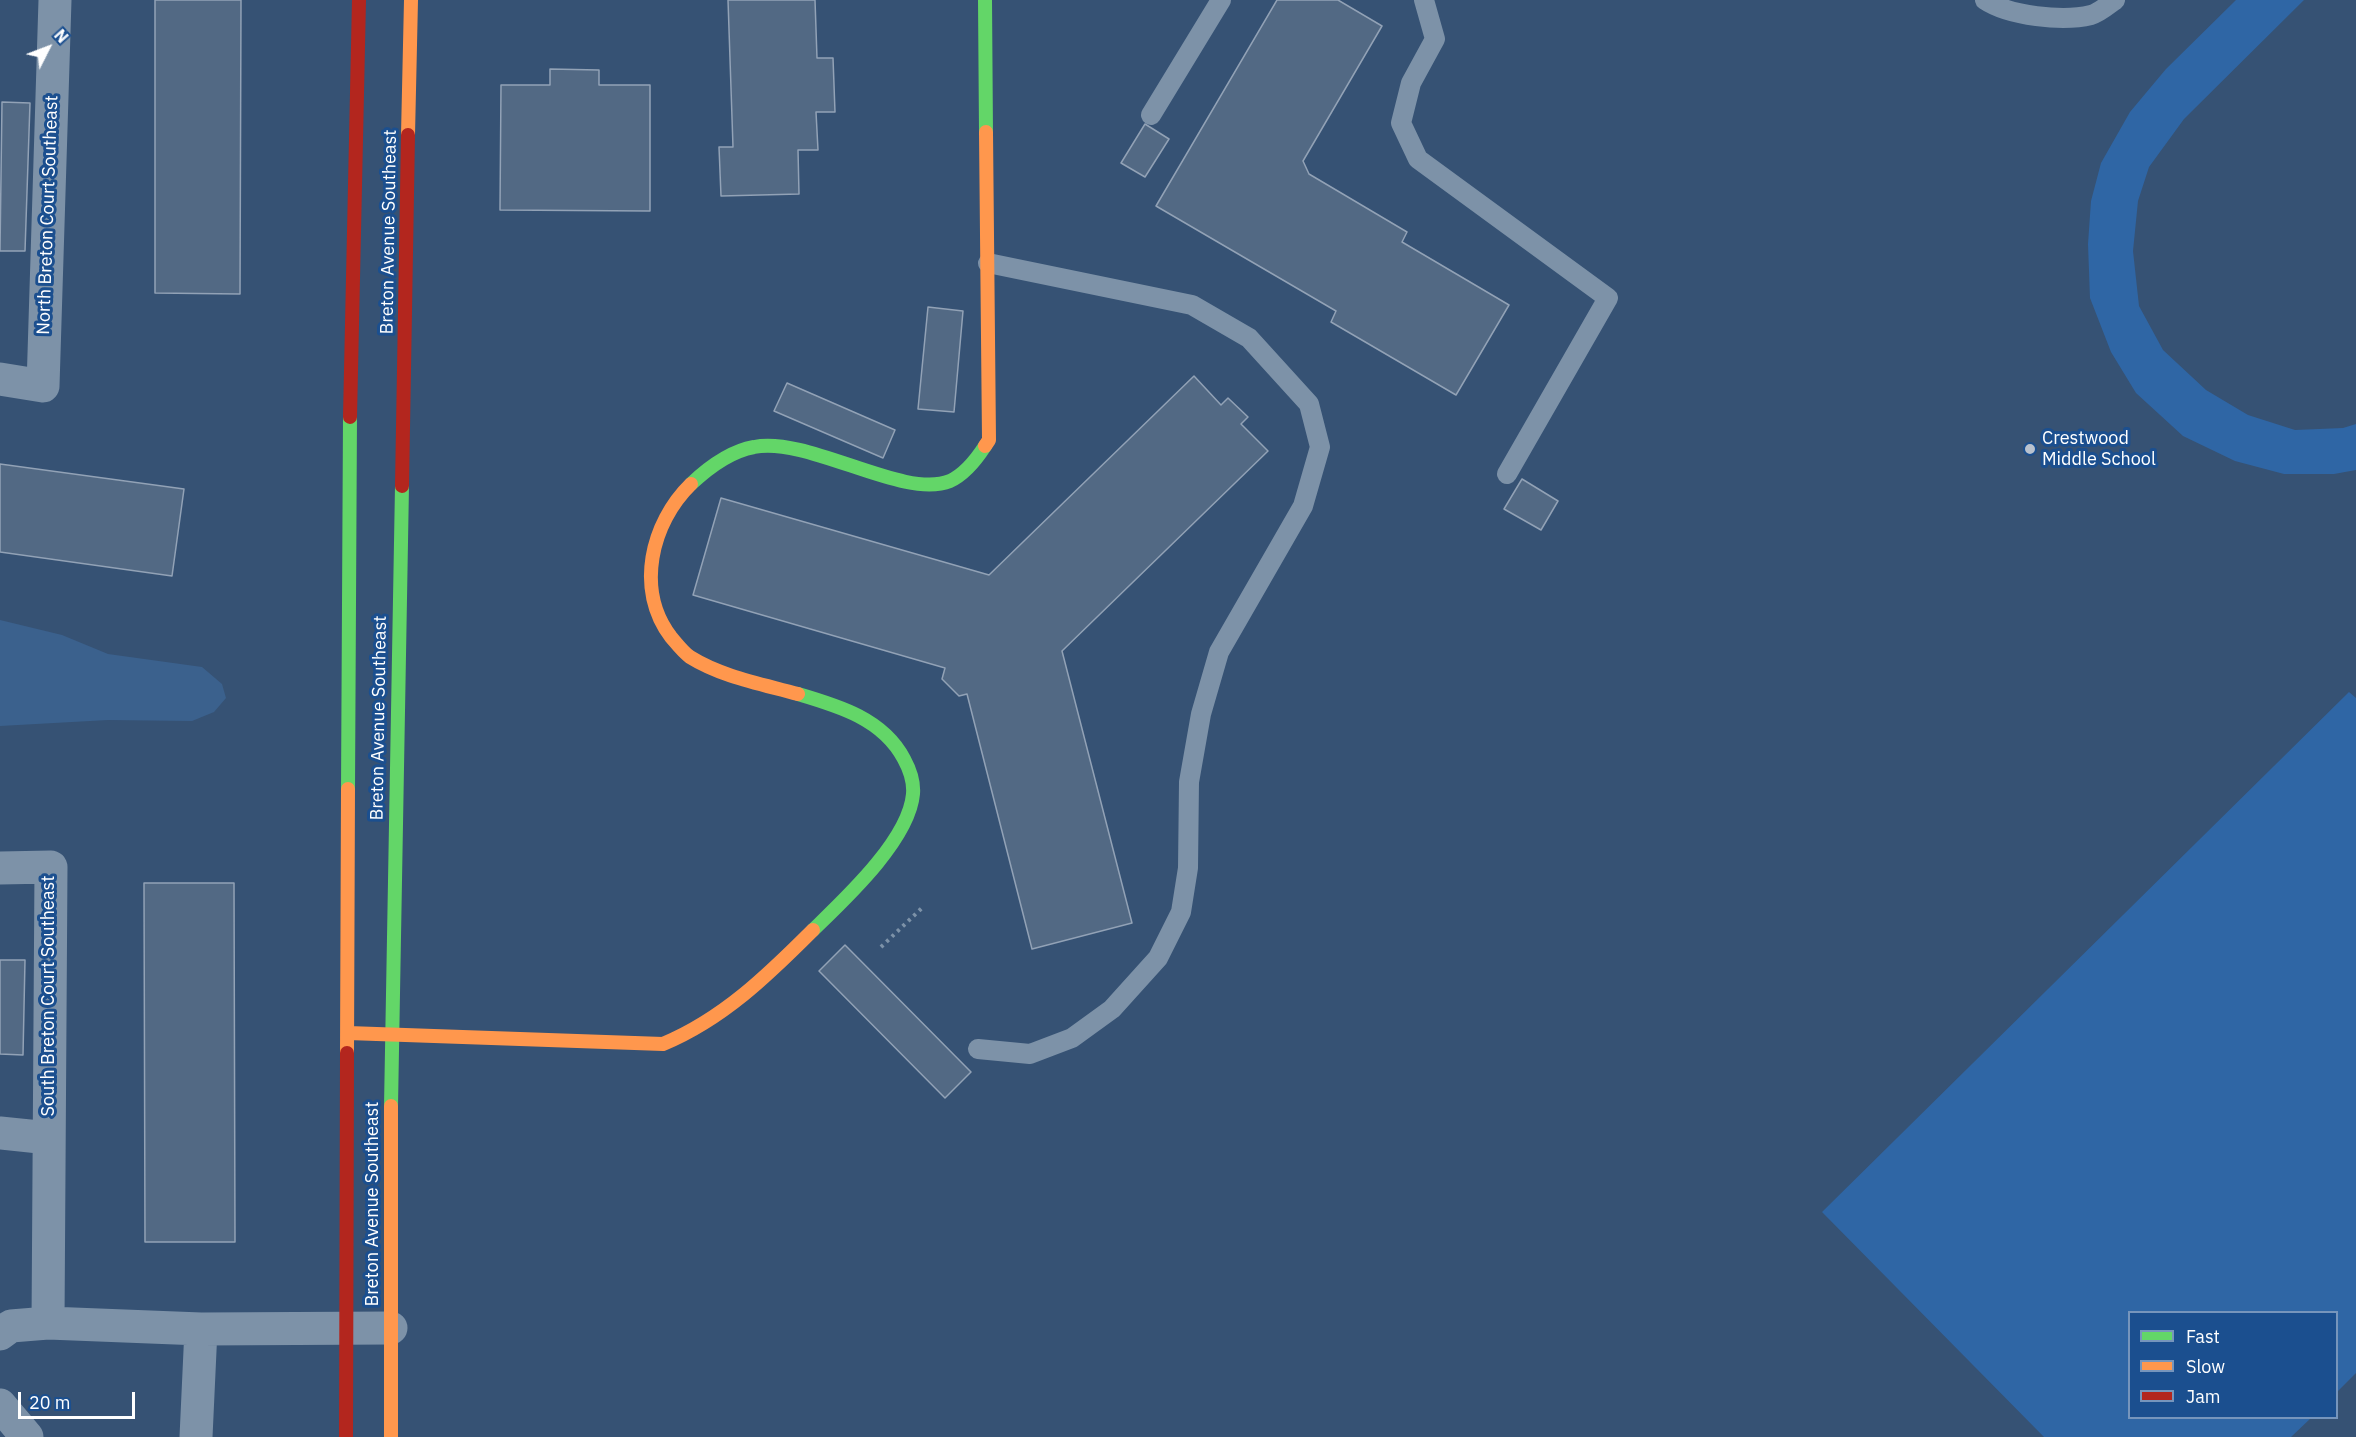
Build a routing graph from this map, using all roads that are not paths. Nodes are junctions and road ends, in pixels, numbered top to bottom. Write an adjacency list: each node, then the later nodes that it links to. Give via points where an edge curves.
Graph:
1 (56, 0): 11 (street, North Breton Court Southeast, via 43,386)
2 (359, 0): 14 (main road, Breton Avenue Southeast, via 349,459)
3 (411, 0): 15 (main road, Breton Avenue Southeast)
4 (985, 0): 10 (main road)
5 (1221, 0): 9 (lane)
6 (1424, 0): 12 (lane, via 1435,39 1411,83 1401,123 1418,159 1608,298)
7 (1985, 0): 8 (lane, via 2022,13 2055,18 2092,15)
8 (2115, 0)
9 (1151, 115)
10 (988, 262): 15 (main road, via 989,440 973,464 950,481 925,485 794,451 758,446 728,457 700,475 677,498 659,531 650,576 657,616 687,655 721,672 850,711 891,736 906,758 914,783 912,804 873,867 840,904 727,1010 683,1037 663,1044); 16 (lane, via 1192,305 1249,338 1310,404 1320,447 1303,506 1220,652 1201,714 1188,782 1188,868 1181,912 1158,958 1112,1009 1072,1038 1030,1054)
11 (0, 379)
12 (1507, 474)
13 (0, 868): 18 (street, South Breton Court Southeast, via 51,867)
14 (348, 1033): 15 (main road); 20 (main road, Breton Avenue Southeast)
15 (391, 1035): 21 (main road, Breton Avenue Southeast)
16 (978, 1049)
17 (0, 1133): 18 (street, South Breton Court Southeast)
18 (49, 1138): 19 (street, South Breton Court Southeast)
19 (48, 1323): 22 (street); 23 (street, via 11,1326)
20 (347, 1327): 21 (street); 22 (street); 27 (main road, Breton Avenue Southeast)
21 (391, 1328): 28 (main road, Breton Avenue Southeast)
22 (201, 1329): 26 (street)
23 (0, 1334)
24 (0, 1405): 25 (street)
25 (27, 1437)
26 (195, 1437)
27 (346, 1437)
28 (391, 1437)

